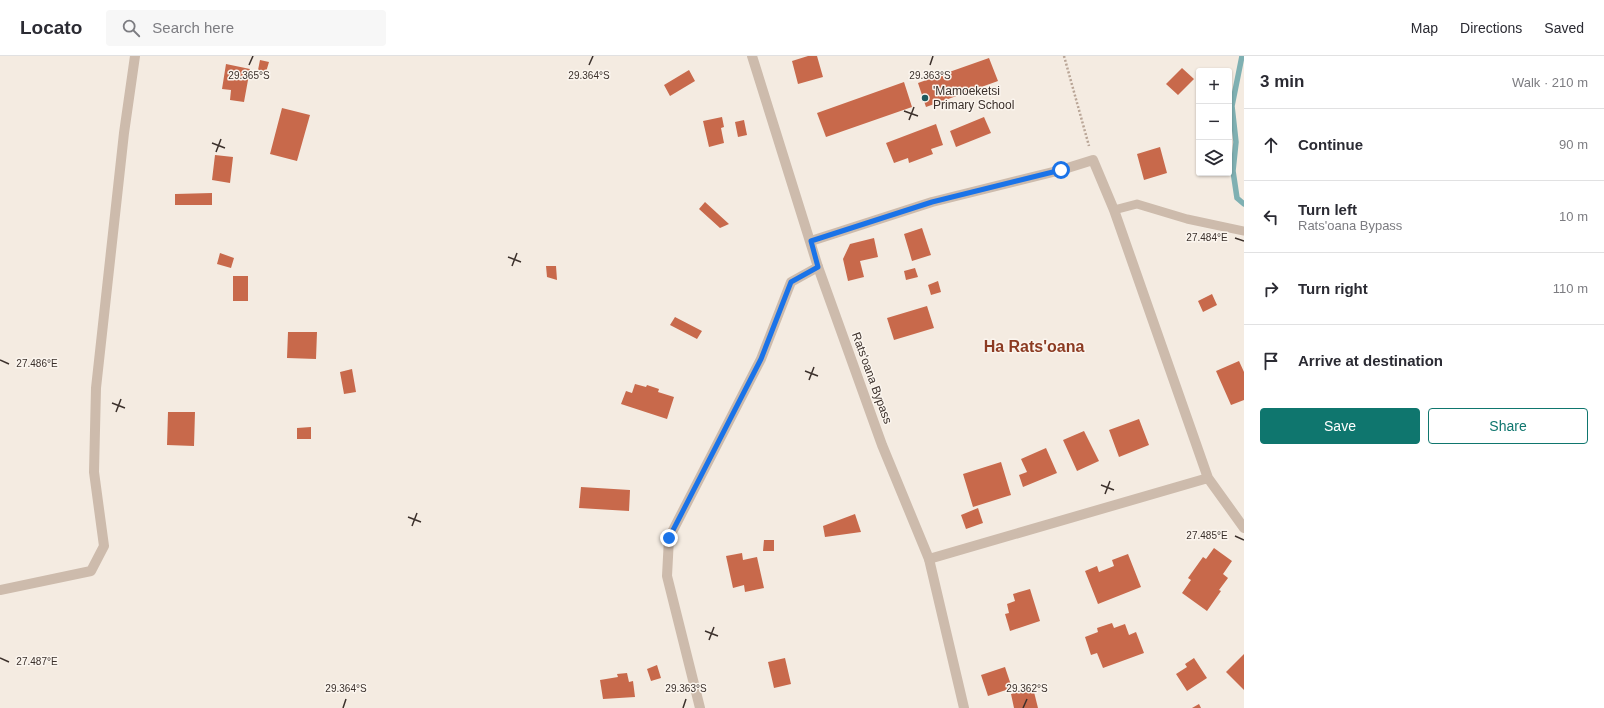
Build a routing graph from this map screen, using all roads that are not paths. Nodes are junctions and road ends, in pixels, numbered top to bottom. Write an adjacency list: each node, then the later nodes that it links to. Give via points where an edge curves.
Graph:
1 (135, 56): 10 (street, via 96,388 94,472 104,546 91,571)
2 (752, 56): 5 (street, Rats'oana Bypass)
3 (1114, 210): 4 (lane, via 1136,204 1187,219); 5 (street, via 1093,160 932,202); 7 (street)
4 (1244, 231)
5 (811, 241): 6 (street, Rats'oana Bypass)
6 (818, 267): 9 (street, Rats'oana Bypass, via 882,445); 11 (street, via 791,282 761,359 669,538 667,576)
7 (1208, 478): 8 (street); 9 (street)
8 (1244, 528)
9 (928, 559): 12 (street, Rats'oana Bypass)
10 (0, 590)
11 (700, 708)
12 (964, 708)

